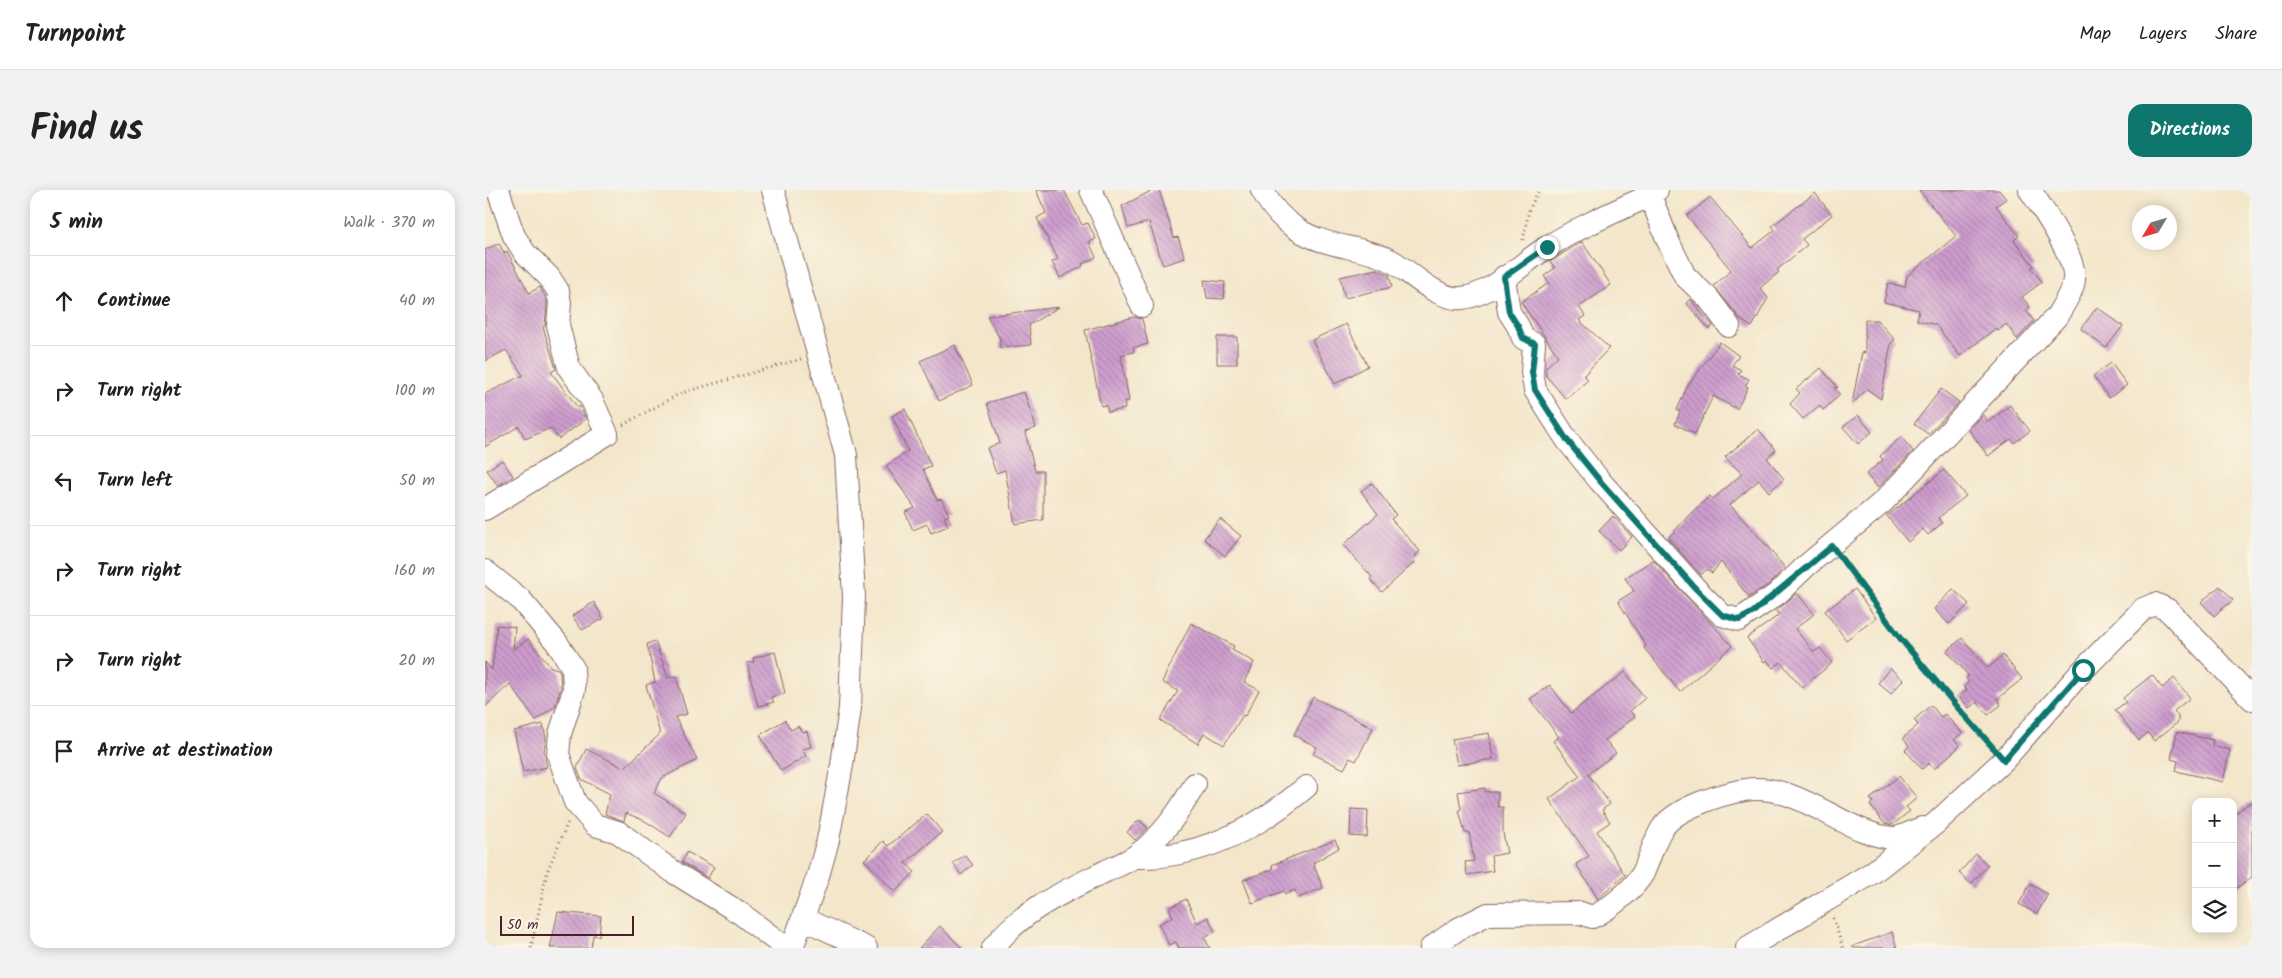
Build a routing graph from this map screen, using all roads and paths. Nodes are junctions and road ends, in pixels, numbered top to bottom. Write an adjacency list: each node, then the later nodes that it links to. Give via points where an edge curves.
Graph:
1 (498, 190): 12 (street, via 514,236 558,291 558,324 569,368 592,400)
2 (773, 190): 11 (street)
3 (1091, 190): 9 (street)
4 (1262, 190): 8 (street, via 1281,218 1298,230 1317,239 1388,259 1424,284 1452,297 1483,293)
5 (1539, 190): 8 (path, via 1529,210)
6 (2030, 190): 14 (street, via 2061,240 2074,274 2071,290 2057,316 1884,501)
7 (1652, 192): 8 (street, via 1571,233); 10 (street, via 1668,241 1685,276 1709,299)
8 (1511, 272): 14 (street, via 1509,312 1523,338 1535,344 1532,372 1535,390 1545,408 1600,481 1722,615 1739,620 1752,613)
9 (1142, 306)
10 (1729, 326)
11 (819, 355): 12 (path, via 681,393); 24 (street, via 846,456 854,597 853,643 850,708 842,765 828,840)
12 (607, 434): 13 (street)
13 (485, 509)
14 (1832, 546): 17 (path, via 1900,638)
15 (485, 571): 20 (street, via 519,599 557,643 573,668 574,690 560,734 558,754)
16 (2252, 699): 17 (street, via 2168,610 2155,604 2143,609 2096,657)
17 (2004, 760): 21 (street)
18 (1195, 784): 22 (street, via 1168,827)
19 (1305, 787): 22 (street, via 1286,804 1222,842 1172,855)
20 (575, 802): 25 (path, via 547,872); 26 (street, via 595,825 618,832 675,873 740,913)
21 (1936, 824): 23 (street, via 1872,873); 30 (street, via 1894,838 1867,832 1791,797 1747,790 1716,798 1670,820 1662,828 1642,875 1602,913 1592,917 1581,913 1488,914)
22 (1135, 857): 29 (street, via 1046,901)
23 (1827, 900): 31 (street); 32 (path)
24 (804, 919): 27 (street); 28 (street)
25 (531, 948)
26 (786, 948)
27 (792, 948)
28 (866, 948)
29 (993, 948)
30 (1431, 948)
31 (1747, 948)
32 (1843, 948)

